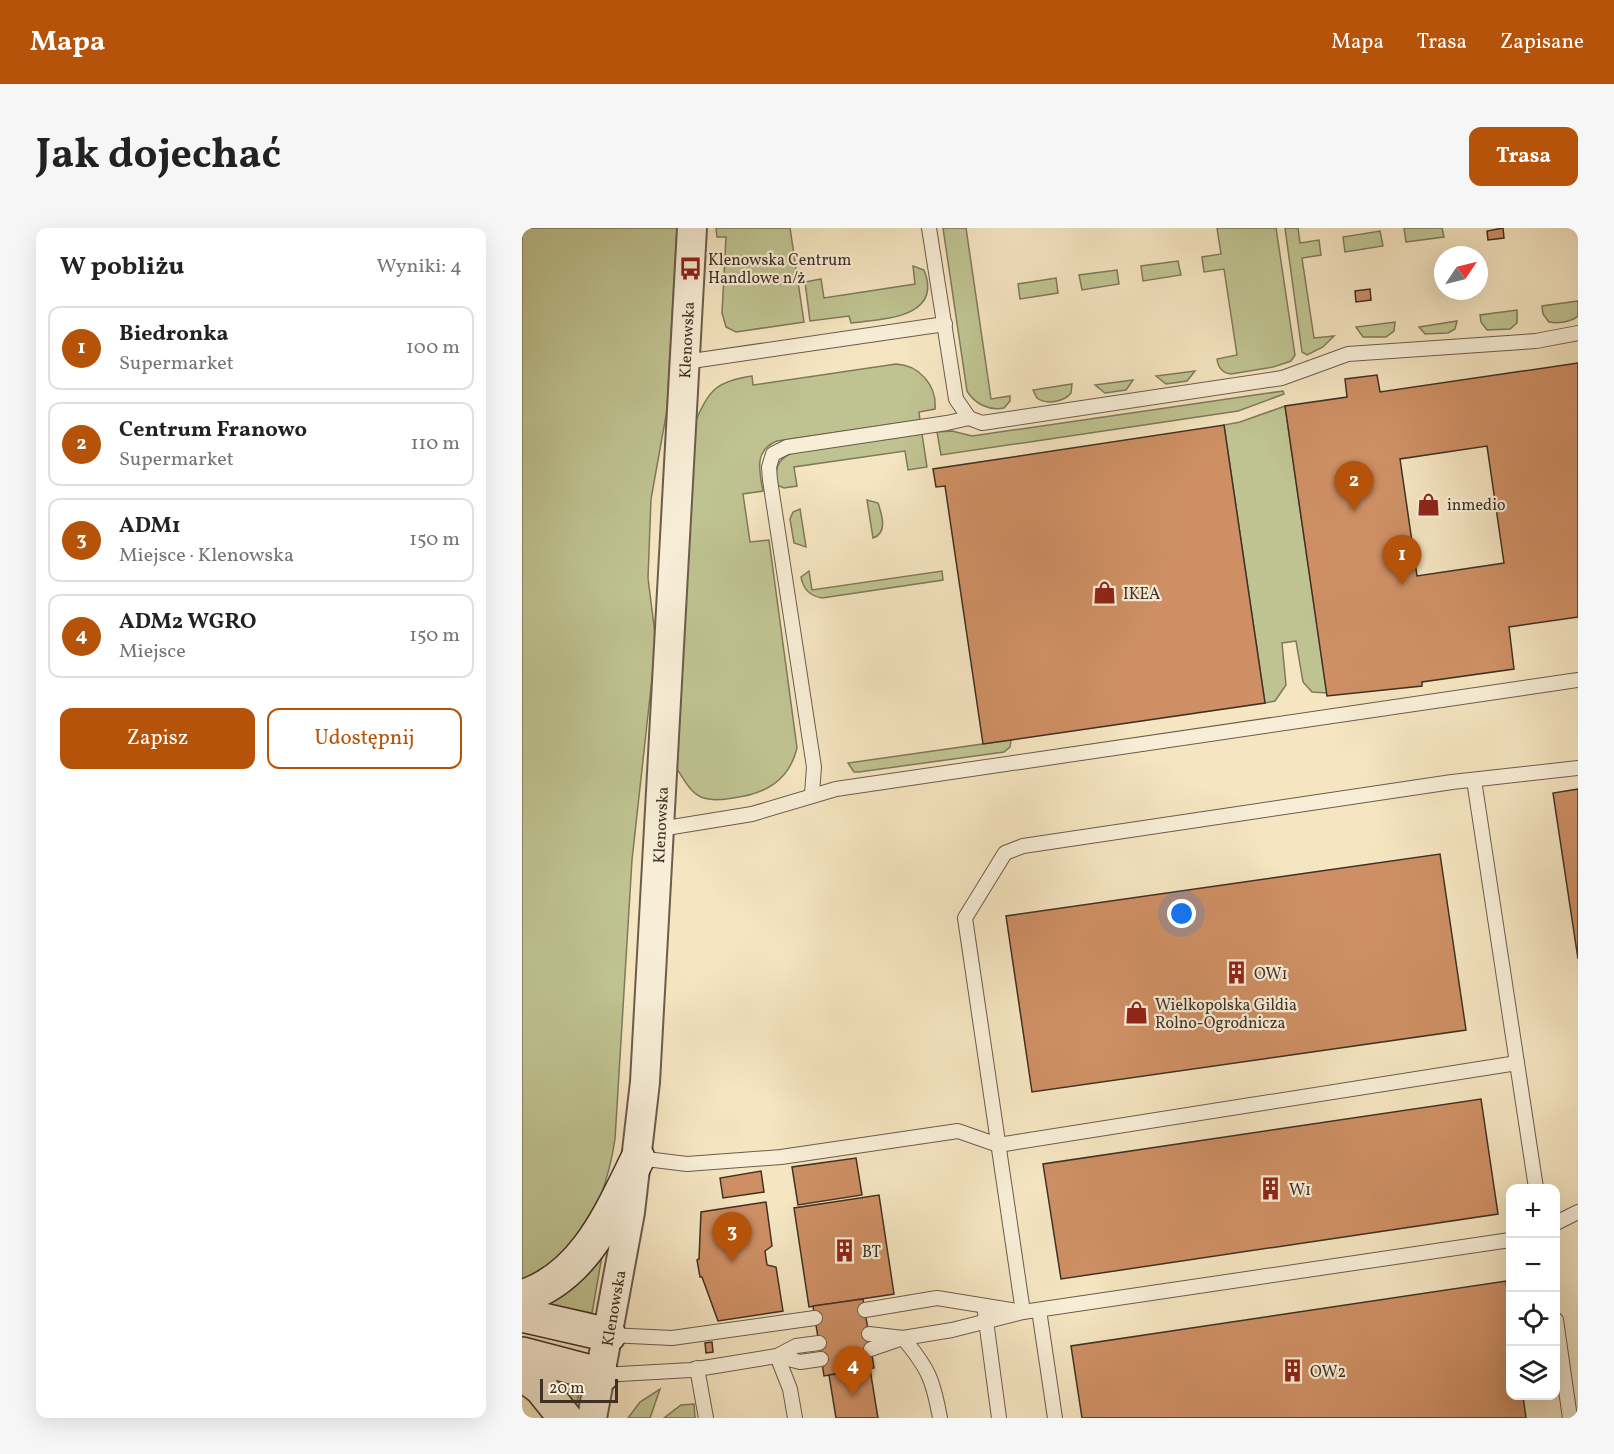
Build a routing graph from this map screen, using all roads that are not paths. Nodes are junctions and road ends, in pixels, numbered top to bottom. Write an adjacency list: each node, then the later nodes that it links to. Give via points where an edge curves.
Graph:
1 (692, 228): 5 (street, Klenowska)
2 (929, 228): 3 (lane)
3 (945, 324): 5 (lane); 6 (lane, via 956,399)
4 (1578, 333): 6 (lane, via 1536,341 1348,354 1282,378 982,423)
5 (685, 362): 11 (street, Klenowska)
6 (969, 418): 10 (lane, via 787,447 773,454 769,467 773,502 814,767)
7 (1578, 680): 10 (lane)
8 (1578, 768): 9 (lane)
9 (1474, 780): 12 (lane); 13 (lane, via 1035,844 1005,853 964,918)
10 (812, 794): 11 (lane, via 752,814)
11 (660, 829): 14 (street, Klenowska)
12 (1517, 1063): 13 (lane); 15 (lane)
13 (998, 1145): 14 (lane, via 958,1131 781,1157 687,1164); 23 (lane)
14 (638, 1158): 19 (main road, via 602,1230 568,1271); 28 (street, Klenowska)
15 (1535, 1184)
16 (1578, 1212): 17 (lane)
17 (1560, 1220)
18 (1506, 1241): 22 (lane)
19 (522, 1297)
20 (984, 1305): 21 (lane, via 937,1298); 23 (lane); 26 (lane)
21 (865, 1310)
22 (1039, 1310): 23 (lane); 45 (lane)
23 (1023, 1312): 26 (lane)
24 (522, 1315): 28 (main road)
25 (815, 1318): 28 (lane, via 672,1338)
26 (986, 1321): 29 (lane); 44 (lane)
27 (869, 1334): 29 (lane)
28 (609, 1335): 38 (street, Klenowska)
29 (903, 1338): 32 (lane); 43 (lane, via 924,1363 934,1384)
30 (819, 1343): 34 (lane, via 796,1346)
31 (1560, 1346): 46 (lane)
32 (871, 1349)
33 (522, 1354): 38 (main road)
34 (777, 1356): 35 (lane, via 800,1362); 36 (lane); 42 (lane, via 790,1389)
35 (821, 1359)
36 (698, 1368): 38 (lane); 41 (lane)
37 (522, 1374): 39 (main road, via 541,1388)
38 (602, 1375): 40 (street, Klenowska)
39 (565, 1418)
40 (592, 1418)
41 (706, 1418)
42 (795, 1418)
43 (940, 1418)
44 (999, 1418)
45 (1054, 1418)
46 (1570, 1418)

